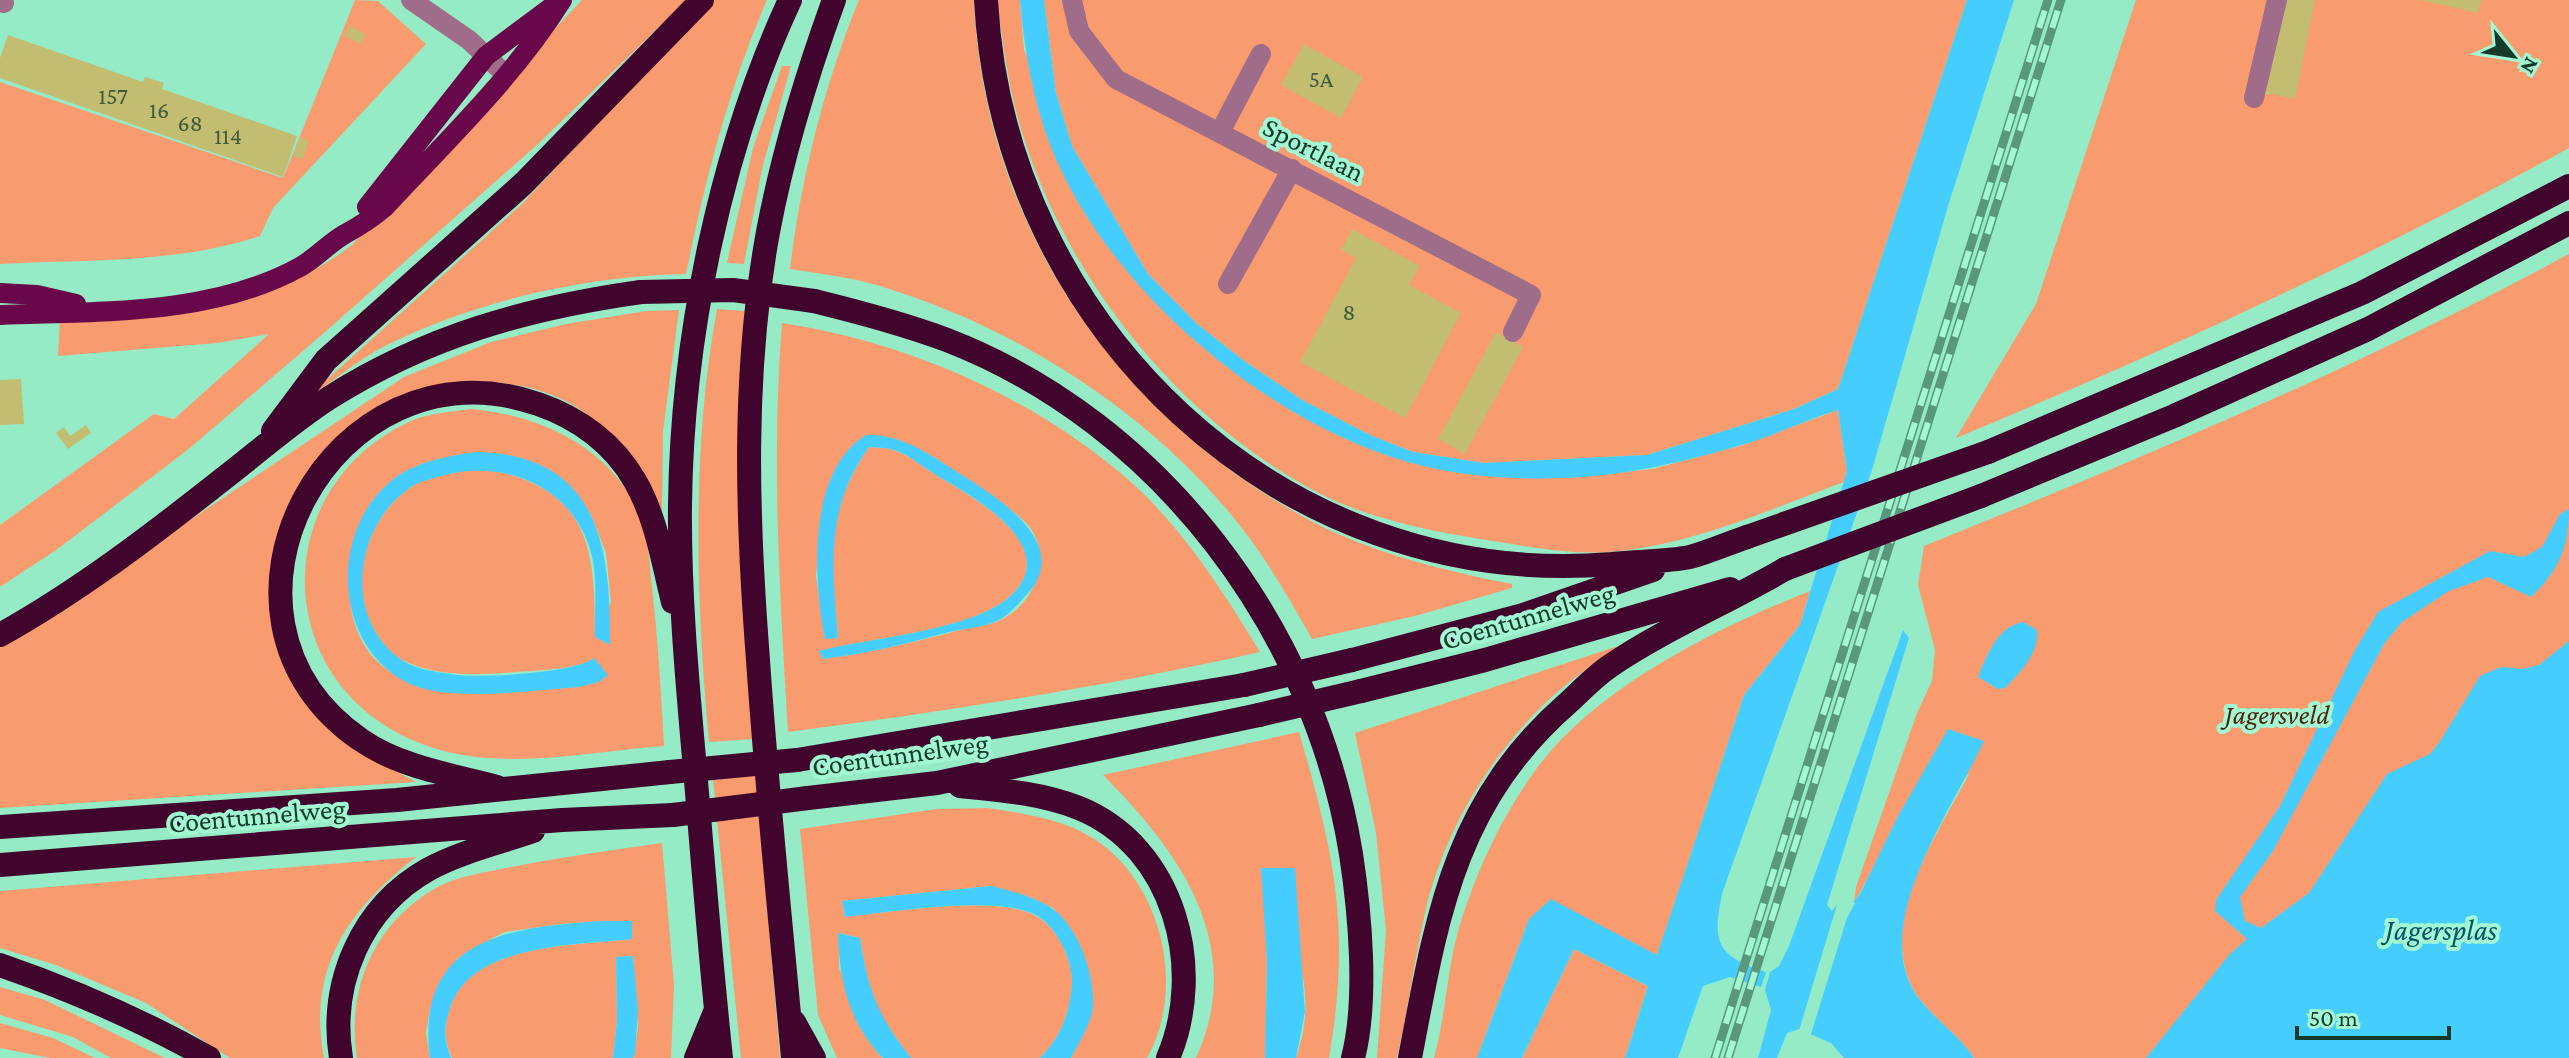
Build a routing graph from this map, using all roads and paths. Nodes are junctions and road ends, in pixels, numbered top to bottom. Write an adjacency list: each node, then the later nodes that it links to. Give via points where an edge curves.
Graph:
1 (411, 0): 9 (street)
2 (561, 0): 11 (main road); 12 (main road)
3 (702, 0): 24 (highway, via 524,183 326,360)
4 (790, 0): 28 (highway, via 735,150 696,329 680,504)
5 (834, 0): 36 (highway, via 783,161 766,250 751,386 751,563)
6 (986, 0): 25 (highway, via 997,90 1014,156 1050,242 1107,335 1195,429 1288,493 1341,521 1444,554 1523,567)
7 (1072, 0): 14 (street, Sportlaan, via 1079,31 1116,79)
8 (2277, 0): 13 (street)
9 (437, 6): 11 (street)
10 (1261, 54): 14 (street)
11 (486, 56): 12 (street); 18 (main road)
12 (506, 75): 18 (main road, via 385,207)
13 (2254, 98)
14 (1220, 132): 15 (street, Sportlaan)
15 (1292, 169): 19 (street); 23 (street, Sportlaan, via 1531,295)
16 (2569, 186): 25 (highway, bridge, via 2362,293 1988,452)
17 (2569, 223): 26 (highway, bridge, via 2368,329 2174,416 1785,569)
18 (344, 235): 21 (main road, via 302,266 260,285 185,303)
19 (1228, 284)
20 (0, 293): 21 (main road, via 37,295)
21 (108, 311): 22 (main road)
22 (0, 315)
23 (1513, 332)
24 (257, 453): 27 (highway, via 106,567); 44 (highway, bridge, via 329,399 407,355 470,329 563,302 641,292 733,290 876,316 949,341 1047,392 1107,434 1189,511 1239,573 1285,647 1343,807 1359,904)
25 (1689, 557): 30 (highway, Coentunnelweg, bridge, via 1523,615 1244,685 797,760)
26 (1729, 596): 29 (highway, Coentunnelweg, bridge, via 1361,691); 45 (highway, via 1609,666 1534,732 1495,783 1451,873)
27 (0, 635)
28 (684, 648): 30 (highway, via 644,498 617,455 582,424 530,401 476,392 420,401 366,426 335,451 311,482 287,541 282,607 297,668 331,715 380,752); 35 (highway)
29 (937, 783): 31 (highway, Coentunnelweg, bridge, via 673,815); 43 (highway, via 1018,792 1081,809 1109,825 1140,855 1165,894 1183,947 1183,1009)
30 (497, 787): 32 (highway, Coentunnelweg, via 397,800)
31 (562, 820): 33 (highway, Coentunnelweg); 38 (highway, via 431,868 387,902 360,939 343,983 337,1022)
32 (0, 827)
33 (0, 865)
34 (0, 965): 37 (highway, via 85,995)
35 (716, 1010): 39 (highway); 40 (highway)
36 (789, 1012): 41 (highway); 42 (highway)
37 (209, 1058)
38 (341, 1058)
39 (696, 1058)
40 (721, 1058)
41 (793, 1058)
42 (814, 1058)
43 (1168, 1058)
44 (1353, 1058)
45 (1410, 1058)

